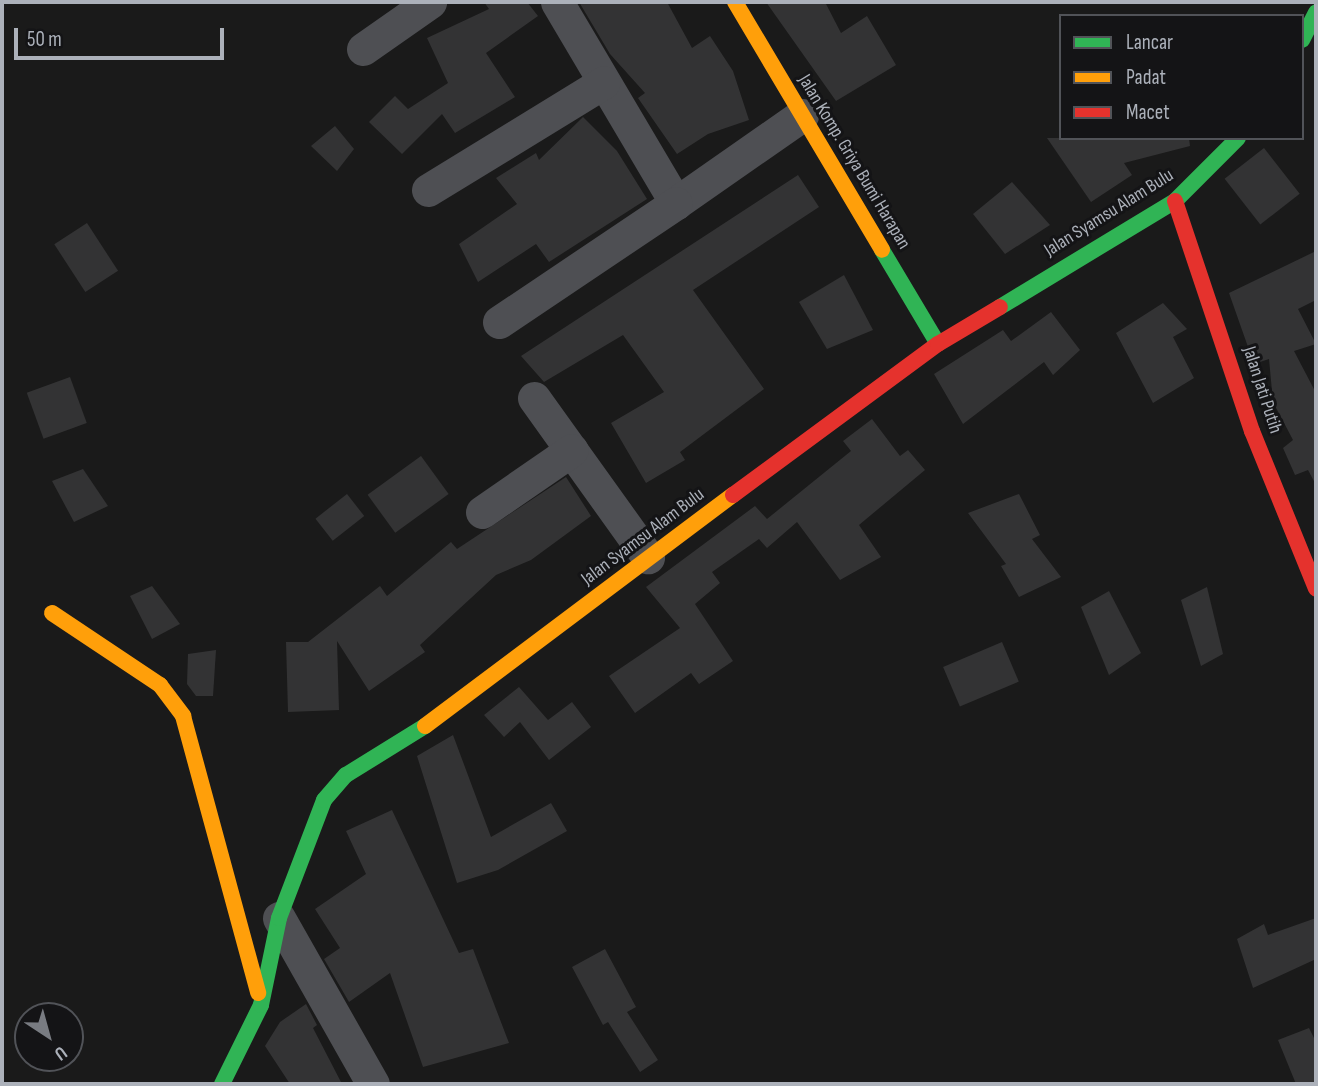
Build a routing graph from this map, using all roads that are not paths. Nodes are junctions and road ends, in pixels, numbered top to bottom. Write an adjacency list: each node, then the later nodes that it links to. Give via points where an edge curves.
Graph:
1 (430, 2): 6 (street)
2 (557, 2): 7 (street)
3 (735, 2): 8 (street, Jalan Komp. Griya Bumi Harapan)
4 (1316, 12): 5 (street)
5 (1304, 36)
6 (363, 49)
7 (604, 82): 10 (street); 12 (street)
8 (802, 115): 12 (street); 14 (street, Jalan Komp. Griya Bumi Harapan)
9 (1236, 140): 11 (street, Jalan Syamsu Alam Bulu)
10 (428, 190)
11 (1175, 201): 14 (street, Jalan Syamsu Alam Bulu); 19 (street, Jalan Jati Putih, via 1252,431)
12 (676, 203): 13 (street)
13 (499, 322)
14 (938, 344): 18 (street, Jalan Syamsu Alam Bulu)
15 (534, 398): 16 (street)
16 (572, 450): 17 (street); 18 (street)
17 (482, 512)
18 (648, 557): 21 (street, Jalan Syamsu Alam Bulu, via 467,700 346,775 324,800)
19 (1316, 590)
20 (51, 613): 22 (street, via 160,685 183,716)
21 (279, 918): 22 (street, Jalan Syamsu Alam Bulu); 24 (street)
22 (261, 1005): 23 (street, Jalan Syamsu Alam Bulu)
23 (222, 1084)
24 (373, 1084)

